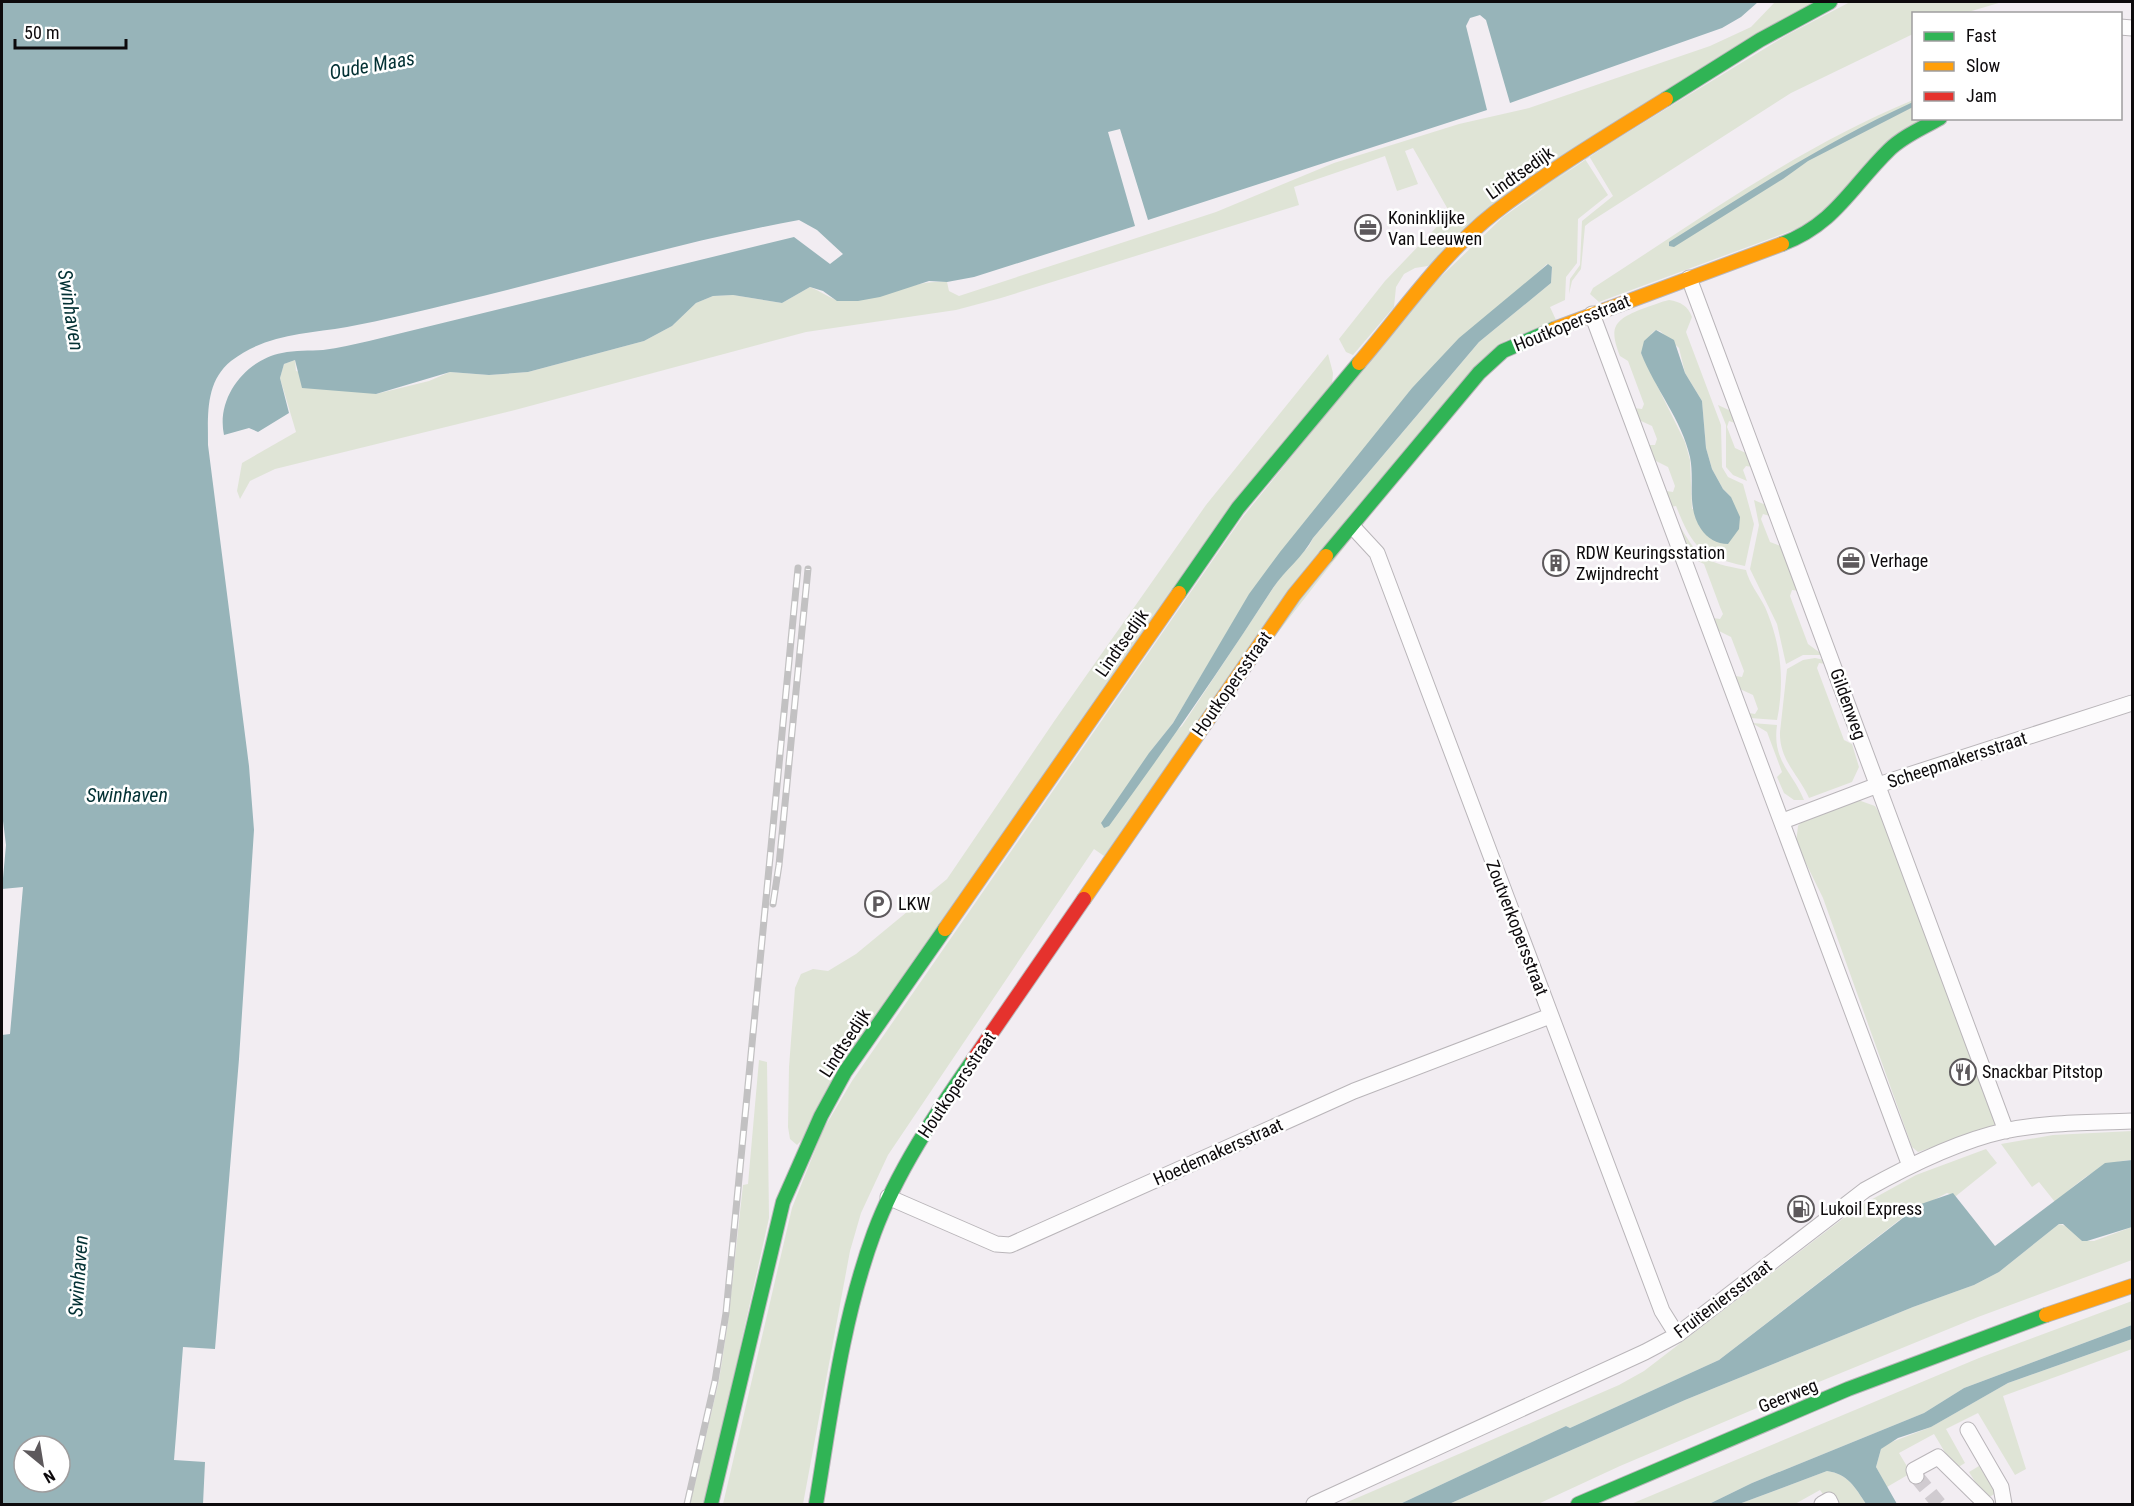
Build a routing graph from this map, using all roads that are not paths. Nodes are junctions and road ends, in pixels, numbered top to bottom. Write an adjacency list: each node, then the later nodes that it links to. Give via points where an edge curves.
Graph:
1 (1830, 2): 20 (street, Lindtsedijk, via 1760,40 1582,151 1486,219 1419,288 1238,508 845,1072 821,1116 783,1202)
2 (1937, 120): 3 (street, Houtkopersstraat, via 1889,151 1840,210 1821,226)
3 (1689, 278): 4 (street, Houtkopersstraat); 7 (street, Gildenweg)
4 (1592, 314): 5 (street, Houtkopersstraat, via 1503,351 1479,374); 8 (street)
5 (1352, 526): 9 (street, Zoutverkopersstraat, via 1377,553); 13 (street, Houtkopersstraat, via 1287,605 933,1118)
6 (2133, 703): 7 (street, Scheepmakersstraat)
7 (1878, 785): 8 (street, Scheepmakersstraat); 11 (street, Gildenweg)
8 (1783, 821): 12 (street)
9 (1550, 1017): 13 (street, Hoedemakersstraat, via 1354,1090 1010,1245 996,1244); 17 (street, Zoutverkopersstraat, via 1662,1311)
10 (2133, 1121): 11 (street, Fruiteniersstraat)
11 (2006, 1131): 12 (street, Fruiteniersstraat, via 1986,1135)
12 (1910, 1166): 17 (street, Fruiteniersstraat, via 1865,1190)
13 (888, 1197): 21 (street, Houtkopersstraat, via 868,1247 852,1306)
14 (2133, 1272): 16 (street, Geerweg)
15 (2133, 1286): 16 (street, Geerweg)
16 (2013, 1326): 23 (street, Geerweg, via 1789,1414)
17 (1677, 1335): 22 (street, Fruiteniersstraat)
18 (1968, 1430): 25 (street, via 2001,1487)
19 (1915, 1473): 24 (street, via 1938,1457)
20 (711, 1504)
21 (816, 1504)
22 (1314, 1504)
23 (1578, 1504)
24 (1986, 1504)
25 (2004, 1504)

